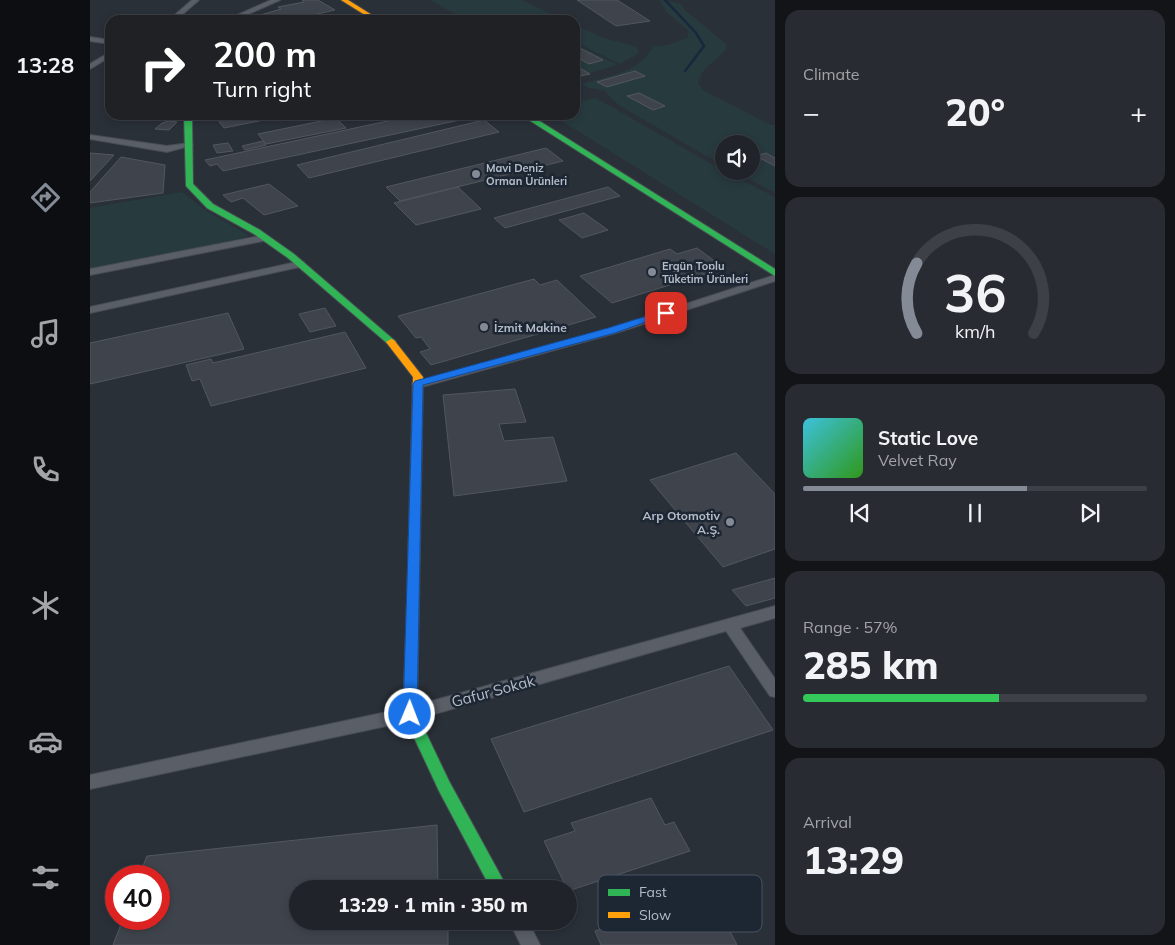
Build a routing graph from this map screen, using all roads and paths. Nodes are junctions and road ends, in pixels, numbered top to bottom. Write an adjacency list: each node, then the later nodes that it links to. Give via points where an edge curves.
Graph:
1 (196, 0): 5 (street)
2 (277, 0): 6 (street)
3 (335, 0): 7 (street)
4 (344, 0): 8 (street)
5 (178, 15)
6 (241, 15)
7 (360, 15)
8 (369, 15)
9 (90, 39): 10 (street)
10 (105, 41)
11 (105, 57): 12 (street)
12 (90, 66)
13 (188, 120): 17 (street)
14 (533, 120): 22 (street)
15 (543, 120): 20 (street)
16 (90, 137): 17 (street, via 167,149)
17 (190, 145): 18 (street, via 189,184 194,193 213,209)
18 (265, 238): 19 (street); 21 (street)
19 (301, 264): 24 (street); 25 (street, via 391,342 410,364 418,377)
20 (775, 265)
21 (90, 272)
22 (775, 273)
23 (775, 278): 25 (street, via 612,330)
24 (90, 310)
25 (418, 384): 29 (street)
26 (775, 612): 27 (street, Gafur Sokak)
27 (730, 625): 28 (street); 29 (street, Gafur Sokak)
28 (775, 691)
29 (410, 714): 30 (street, Gafur Sokak); 31 (street, via 444,786)
30 (90, 782)
31 (495, 880)
32 (523, 930): 33 (street)
33 (531, 945)

